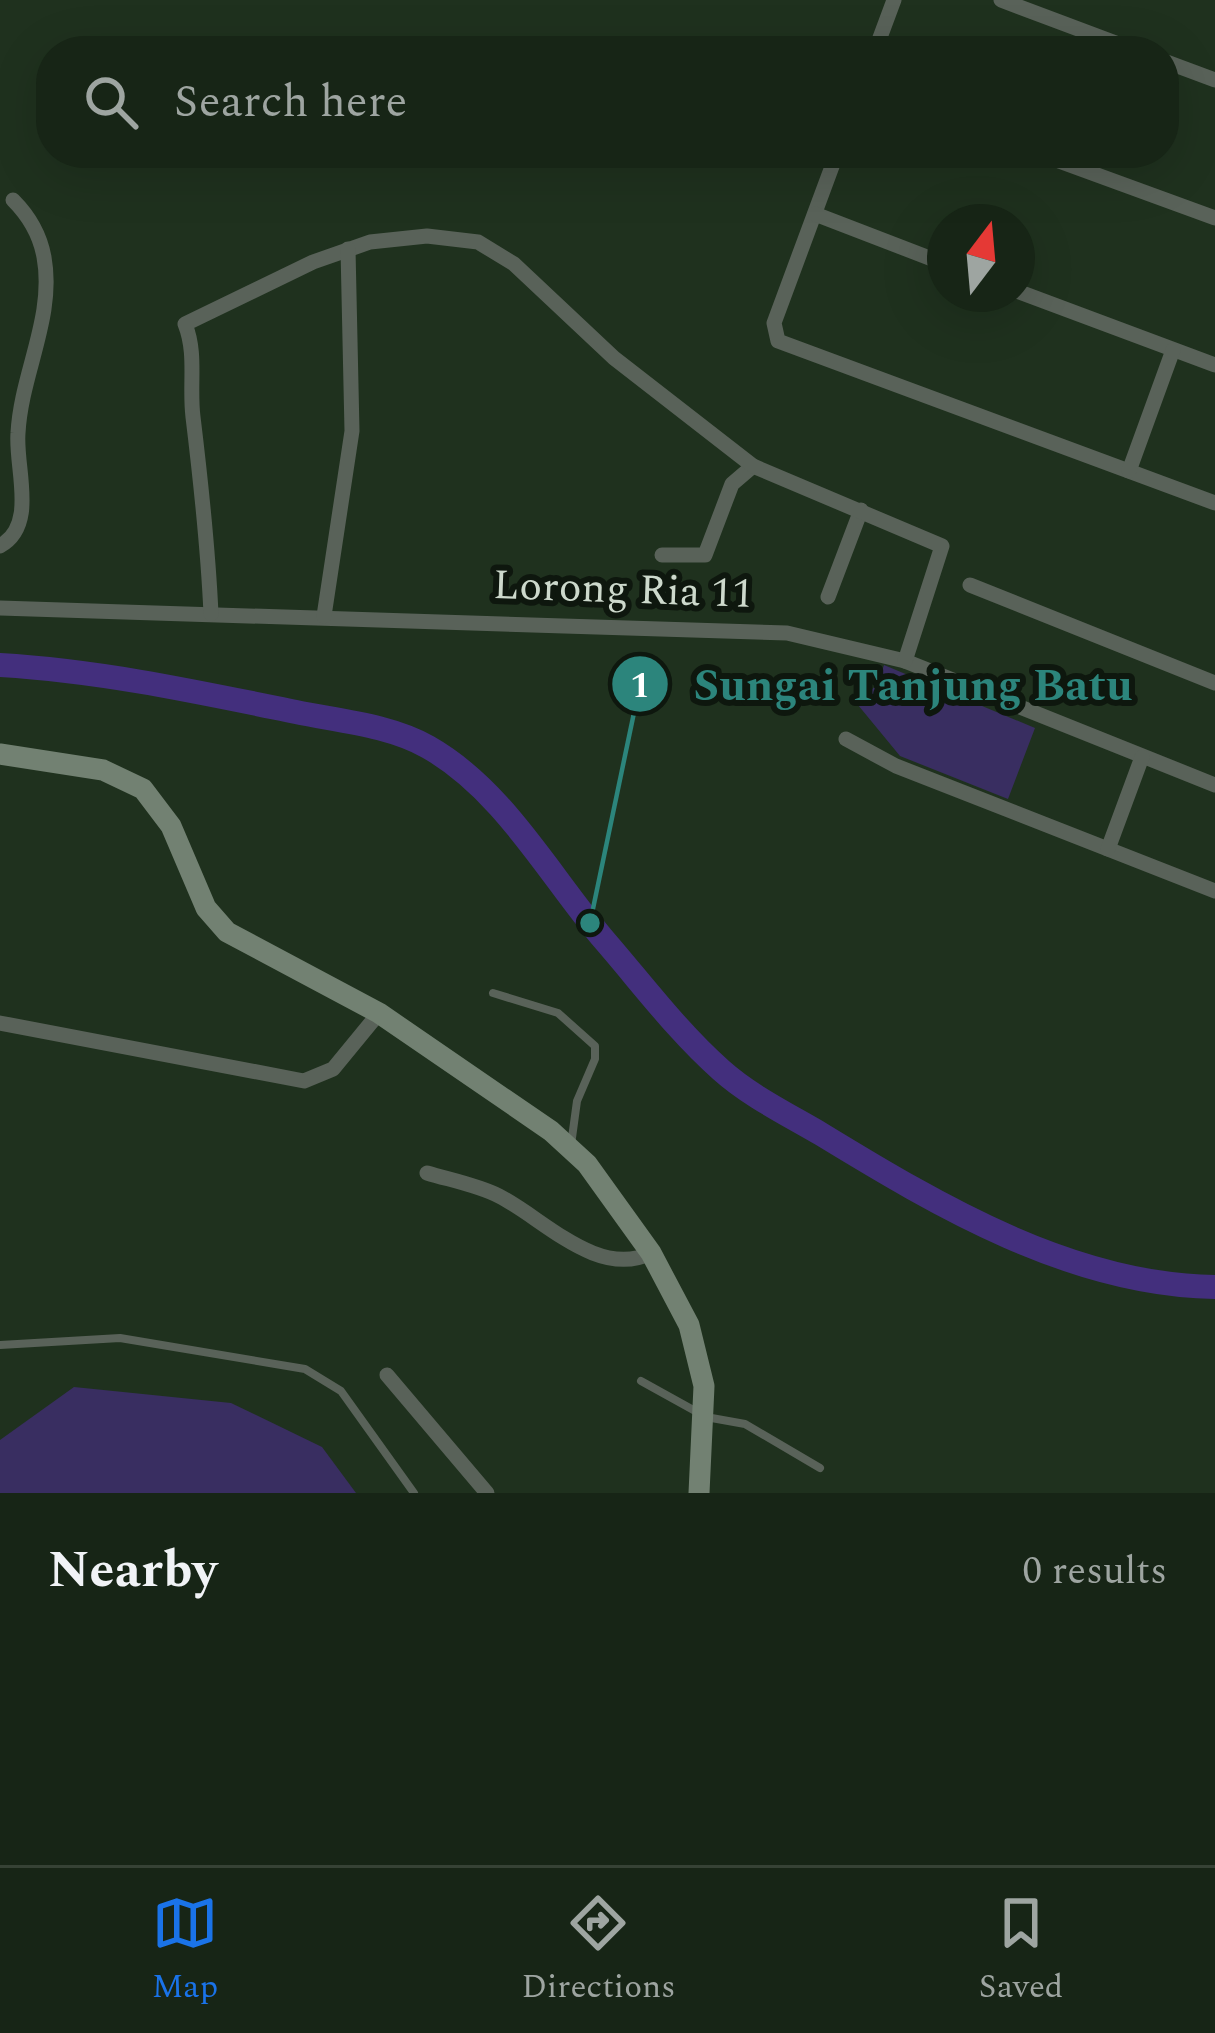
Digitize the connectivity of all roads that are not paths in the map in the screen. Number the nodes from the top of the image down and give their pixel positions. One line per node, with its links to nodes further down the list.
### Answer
1 (894, 0): 3 (street)
2 (1001, 0): 4 (street)
3 (881, 36)
4 (1097, 36)
5 (1179, 67): 6 (street)
6 (1215, 80)
7 (831, 168): 10 (street)
8 (1078, 168): 11 (street)
9 (14, 200): 21 (street)
10 (814, 214): 13 (street); 18 (street)
11 (1215, 218)
12 (348, 249): 17 (street); 26 (street); 27 (street)
13 (927, 257)
14 (1035, 298): 15 (street)
15 (1173, 350): 16 (street); 18 (street)
16 (1215, 364)
17 (753, 466): 20 (street); 22 (street)
18 (1130, 471): 19 (street)
19 (1215, 503)
20 (861, 509): 24 (street); 28 (street)
21 (0, 546)
22 (662, 555)
23 (970, 585): 29 (street)
24 (828, 597)
25 (0, 608): 26 (street, Lorong Ria 11)
26 (211, 614): 27 (street, Lorong Ria 11)
27 (324, 616): 28 (street, Lorong Ria 11)
28 (905, 661): 32 (street, Lorong Ria 11)
29 (1215, 683)
30 (846, 740): 34 (street)
31 (0, 754): 37 (street)
32 (1142, 757): 33 (street, Lorong Ria 11); 34 (street)
33 (1215, 785)
34 (1108, 849): 35 (street)
35 (1215, 891)
36 (494, 994): 39 (lane)
37 (379, 1013): 38 (street); 39 (street)
38 (0, 1023)
39 (571, 1148): 41 (street)
40 (427, 1173): 41 (street)
41 (651, 1253): 45 (street)
42 (0, 1345): 47 (lane)
43 (387, 1375): 48 (street)
44 (641, 1381): 45 (lane)
45 (706, 1418): 46 (lane); 49 (street)
46 (820, 1468)
47 (414, 1493)
48 (487, 1493)
49 (699, 1493)

